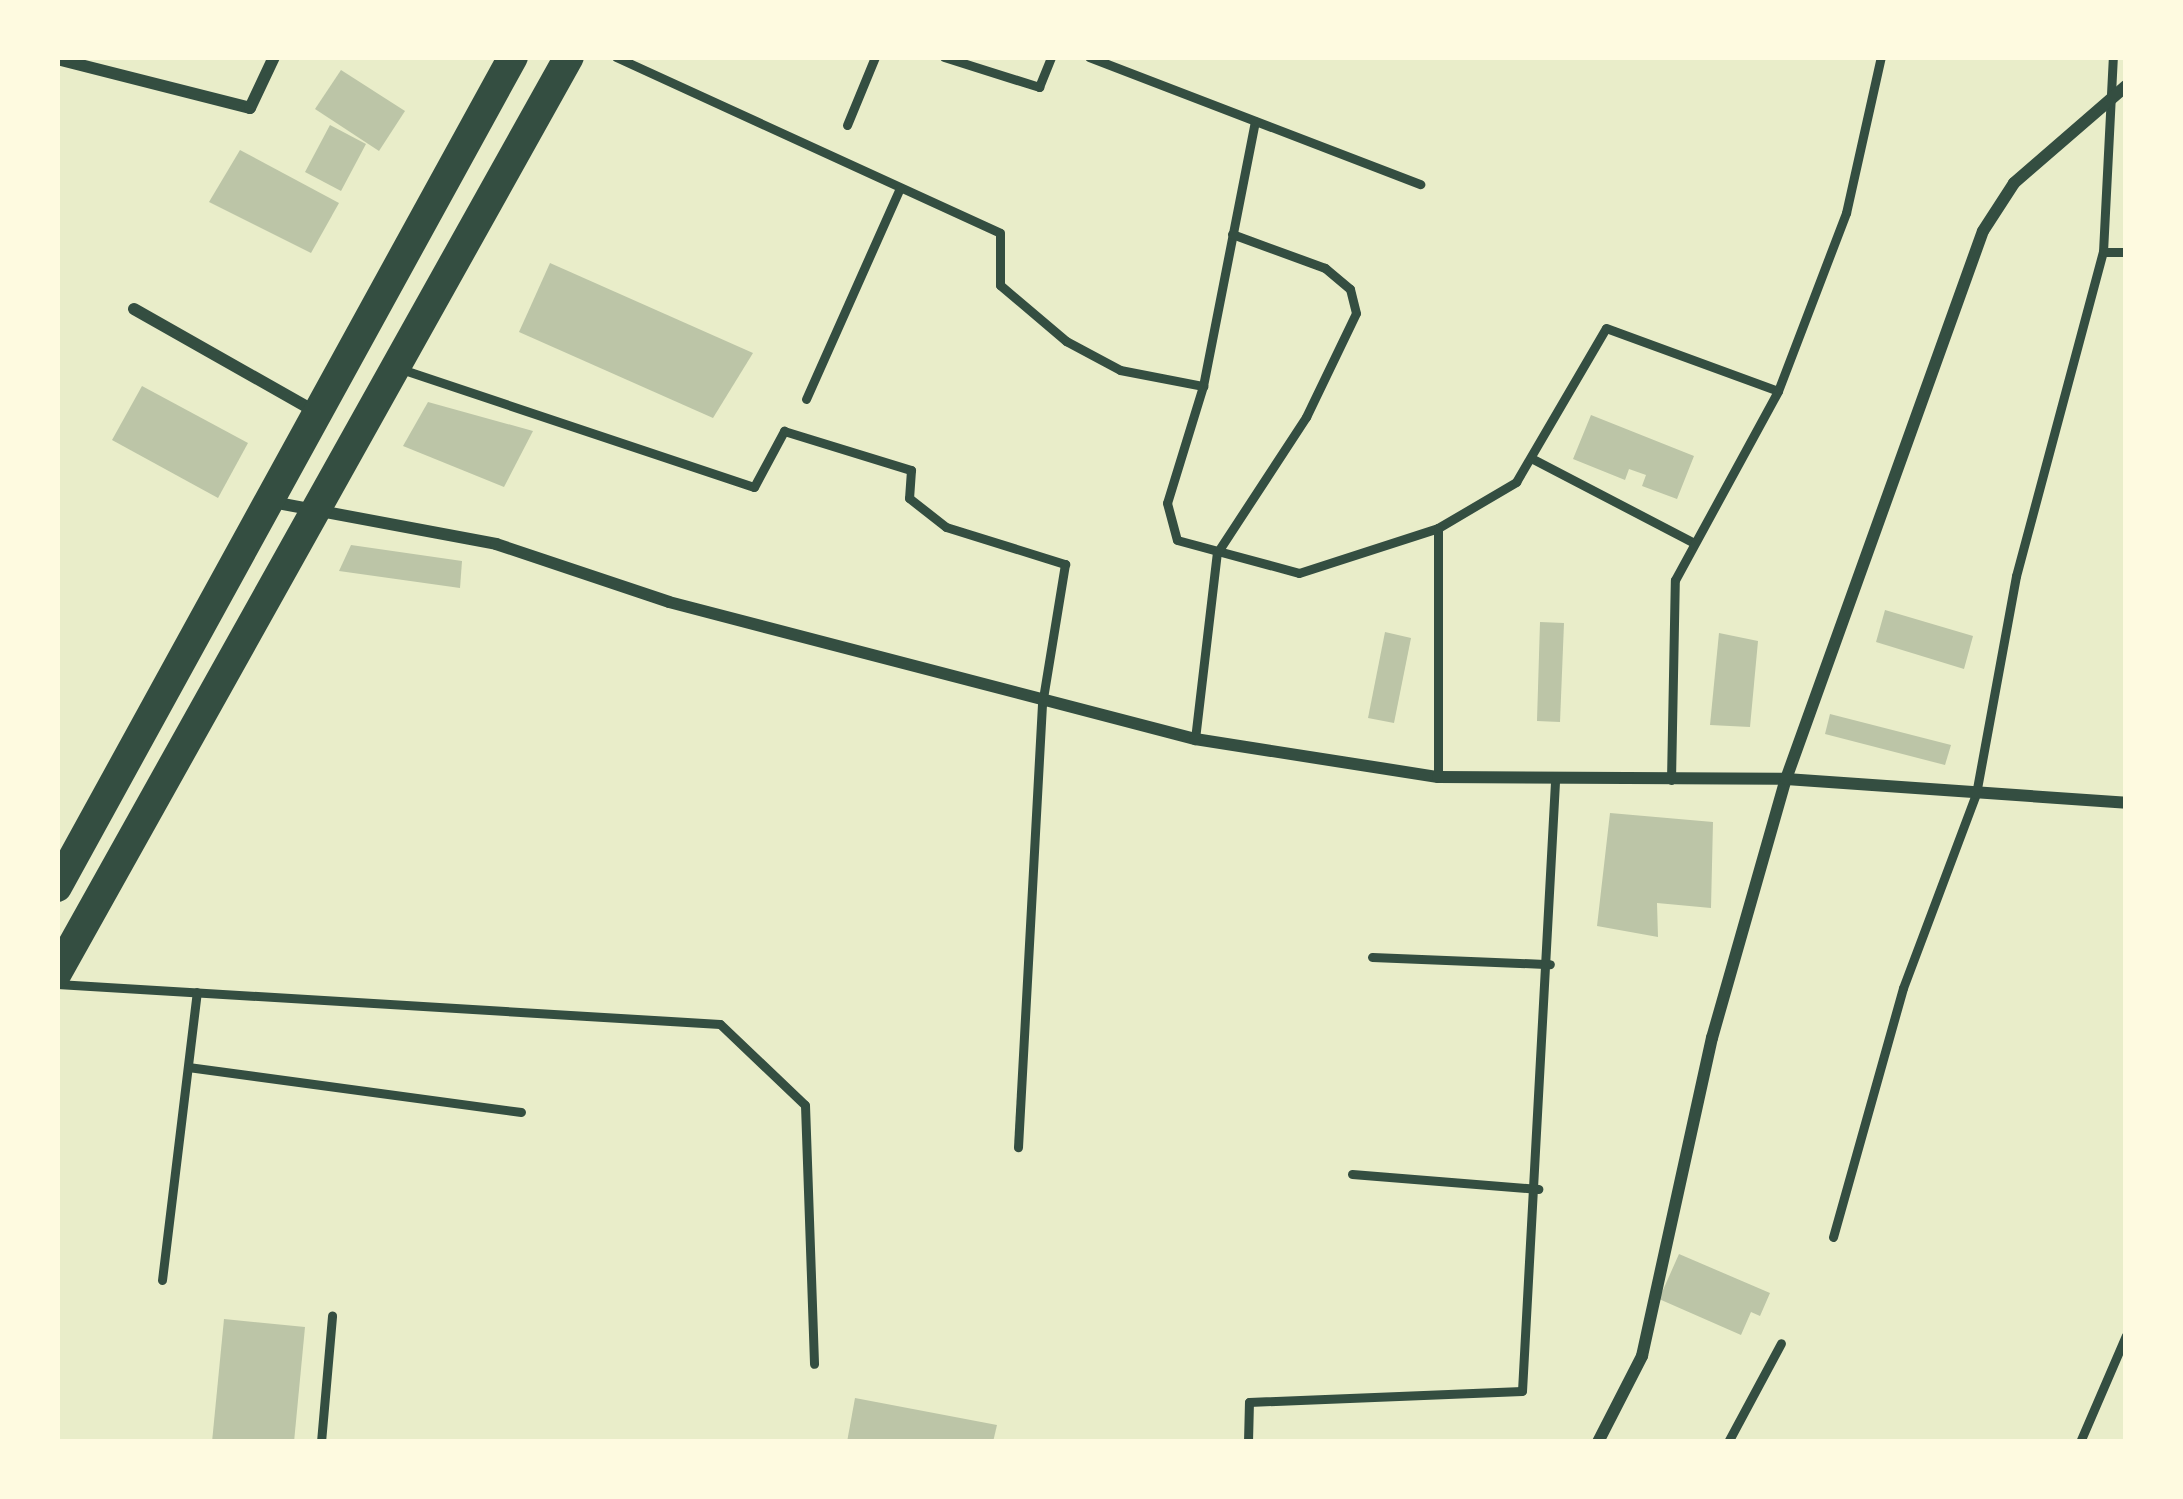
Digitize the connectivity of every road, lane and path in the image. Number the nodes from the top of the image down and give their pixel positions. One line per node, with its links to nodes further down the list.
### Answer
1 (274, 57): 11 (street)
2 (513, 57): 26 (main road)
3 (569, 57): 22 (main road)
4 (616, 57): 17 (lane)
5 (875, 57): 15 (lane)
6 (944, 57): 7 (lane)
7 (1051, 57)
8 (1089, 57): 14 (lane)
9 (1881, 57): 24 (lane)
10 (2114, 57): 13 (lane)
11 (57, 58)
12 (2126, 86): 13 (street)
13 (2111, 91): 19 (lane); 36 (street)
14 (1255, 121): 16 (lane); 18 (lane)
15 (847, 125)
16 (1420, 184)
17 (900, 188): 23 (lane); 25 (lane)
18 (1232, 234): 23 (lane); 32 (lane)
19 (2103, 252): 20 (lane); 39 (lane)
20 (2126, 252)
21 (134, 309): 26 (street)
22 (396, 367): 29 (main road); 33 (lane)
23 (1202, 386): 32 (lane)
24 (1778, 391): 27 (lane); 31 (lane)
25 (806, 399)
26 (315, 412): 28 (main road)
27 (1531, 458): 30 (lane); 31 (lane)
28 (267, 501): 29 (street); 41 (main road)
29 (315, 511): 33 (street); 44 (main road)
30 (1438, 528): 32 (lane); 35 (lane)
31 (1694, 543): 37 (lane)
32 (1217, 553): 34 (lane)
33 (1042, 704): 34 (street); 49 (lane)
34 (1195, 739): 35 (street)
35 (1438, 777): 38 (street)
36 (1786, 779): 37 (street); 39 (street); 60 (street)
37 (1671, 780): 38 (street)
38 (1555, 782): 43 (lane)
39 (1976, 794): 40 (street); 52 (lane)
40 (2126, 802)
41 (57, 887)
42 (1372, 957): 43 (lane)
43 (1550, 964): 51 (lane)
44 (57, 973)
45 (57, 984): 46 (lane)
46 (196, 992): 47 (lane); 57 (lane)
47 (188, 1067): 48 (lane); 53 (lane)
48 (521, 1112)
49 (1018, 1147)
50 (1352, 1174): 51 (lane)
51 (1538, 1189): 59 (lane)
52 (1833, 1238)
53 (162, 1280)
54 (332, 1315): 58 (lane)
55 (2126, 1335): 62 (lane)
56 (1781, 1343): 61 (lane)
57 (814, 1364)
58 (321, 1442)
59 (1248, 1442)
60 (1598, 1442)
61 (1728, 1442)
62 (2080, 1442)

